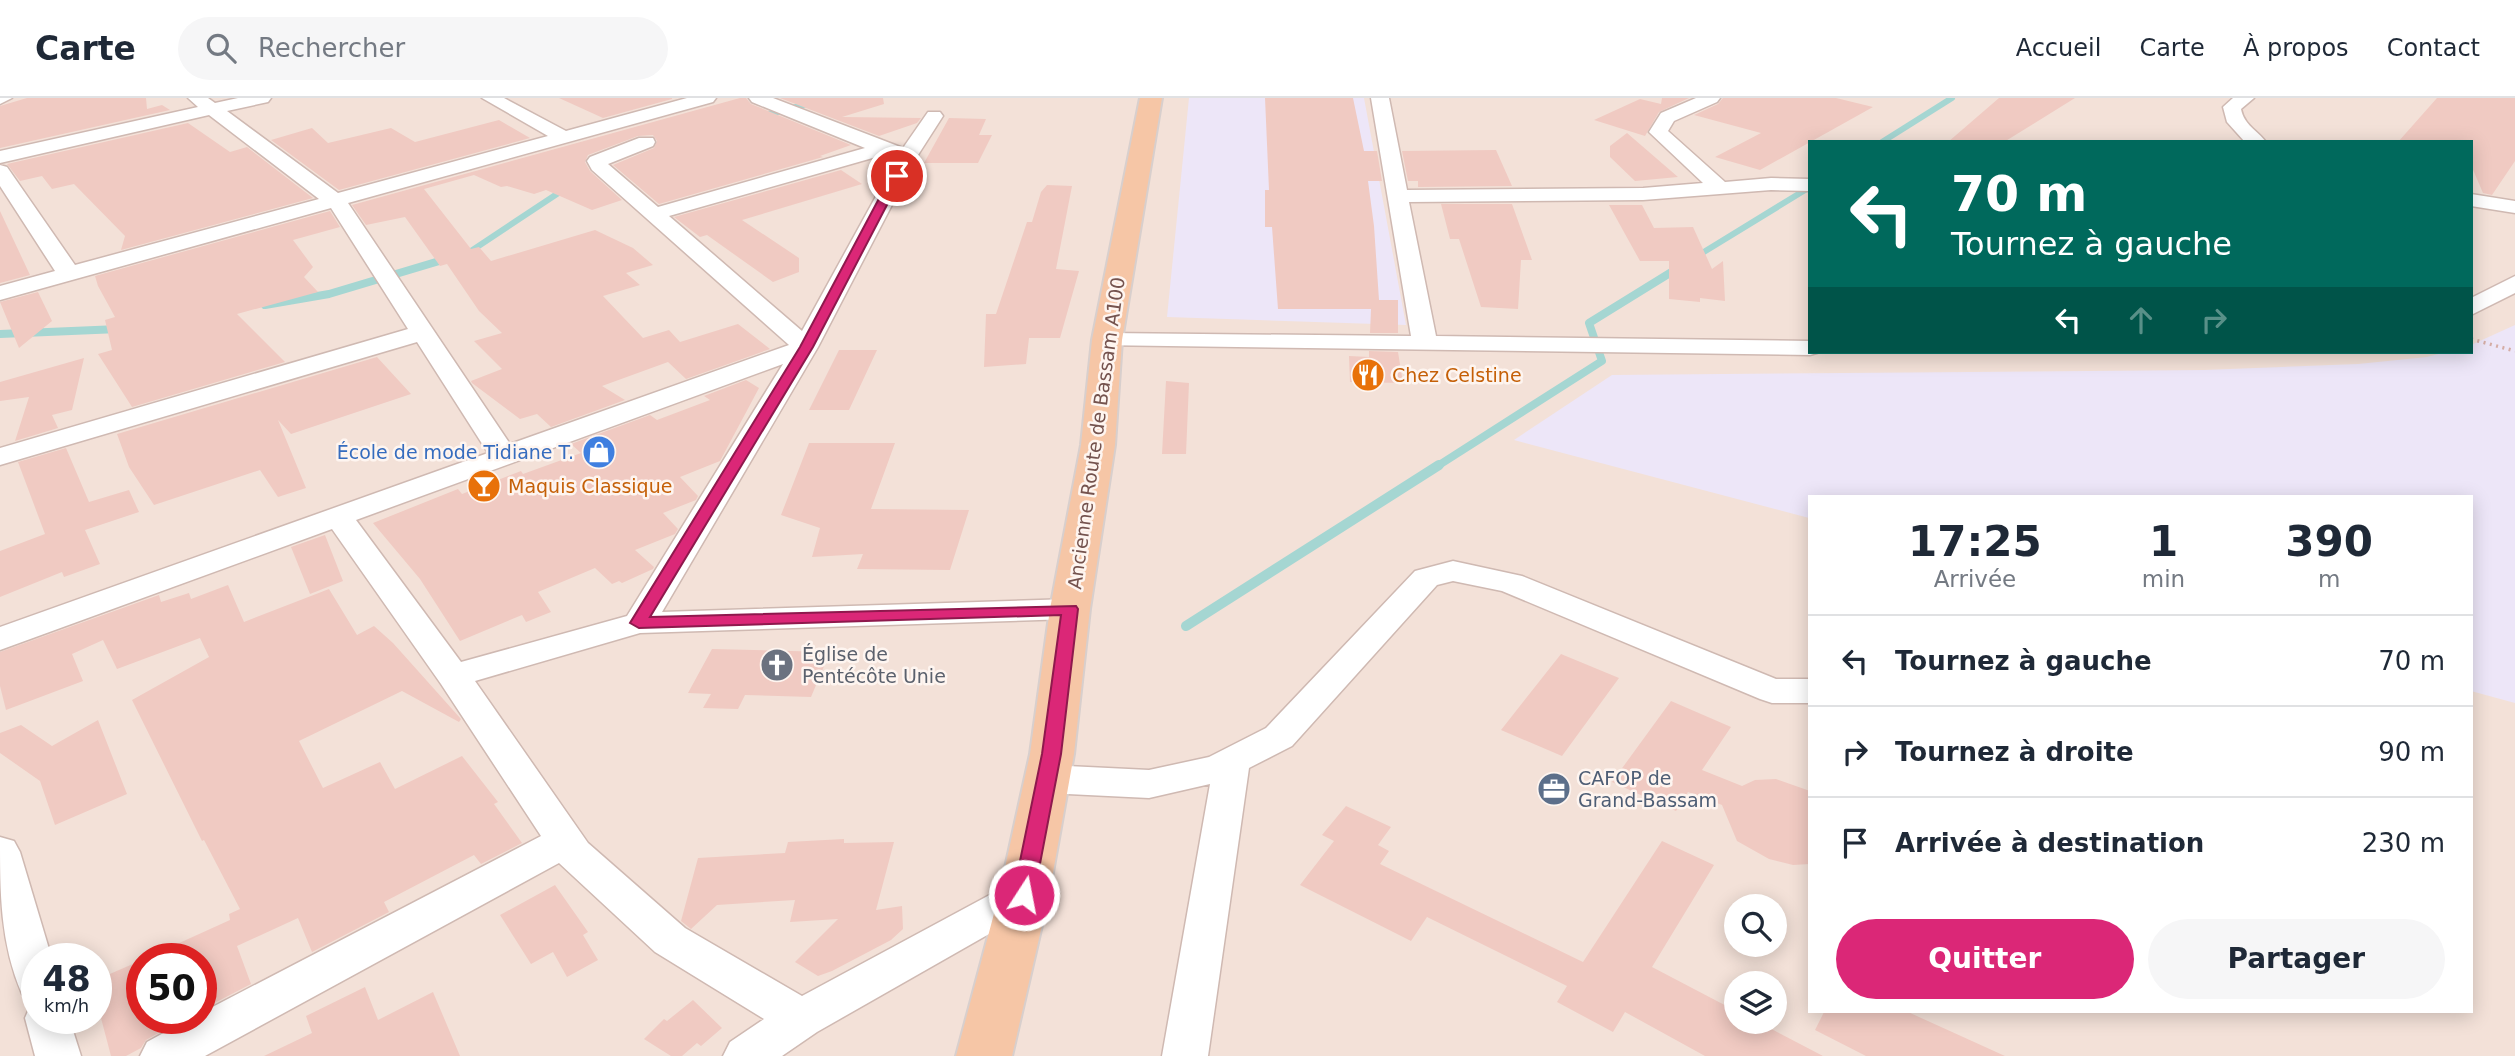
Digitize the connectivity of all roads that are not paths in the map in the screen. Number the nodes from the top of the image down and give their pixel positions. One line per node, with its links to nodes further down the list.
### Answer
1 (262, 98): 9 (street)
2 (491, 98): 11 (street)
3 (707, 98): 11 (street)
4 (758, 98): 14 (street)
5 (1151, 98): 30 (main road, Ancienne Route de Bassam A100)
6 (1380, 98): 20 (street)
7 (1711, 98): 19 (street)
8 (2245, 98): 12 (street)
9 (204, 104): 16 (street); 22 (street)
10 (933, 116): 15 (street)
11 (565, 138): 22 (street)
12 (2255, 140)
13 (646, 142): 24 (street)
14 (883, 149): 15 (street); 24 (street)
15 (908, 155): 32 (street)
16 (0, 157)
17 (0, 171): 25 (street)
18 (1808, 185): 19 (street)
19 (1720, 188): 20 (street)
20 (1400, 196): 31 (street)
21 (2473, 200): 23 (street)
22 (337, 202): 25 (street); 29 (street)
23 (2515, 208)
24 (656, 214): 32 (street)
25 (69, 274): 27 (street)
26 (2515, 283): 28 (street)
27 (0, 293)
28 (2473, 307)
29 (421, 333): 34 (street); 35 (street)
30 (1107, 340): 31 (street); 37 (main road, Ancienne Route de Bassam A100)
31 (1425, 344): 33 (street)
32 (806, 347): 34 (street); 38 (street)
33 (1808, 348)
34 (504, 456): 36 (street)
35 (0, 457)
36 (338, 516): 39 (street); 40 (street)
37 (1070, 609): 38 (street); 43 (main road, Ancienne Route de Bassam A100)
38 (639, 623): 40 (street)
39 (0, 639)
40 (453, 676): 44 (street)
41 (1808, 691): 42 (street)
42 (1232, 761): 43 (street); 54 (street)
43 (1046, 779): 46 (main road, Ancienne Route de Bassam A100)
44 (565, 841): 48 (street); 51 (street)
45 (0, 852): 47 (street)
46 (1024, 895): 48 (street); 53 (main road, Ancienne Route de Bassam A100)
47 (26, 943)
48 (800, 1018): 52 (street)
49 (52, 1034): 50 (street)
50 (58, 1056)
51 (163, 1056)
52 (747, 1056)
53 (984, 1056)
54 (1185, 1056)

